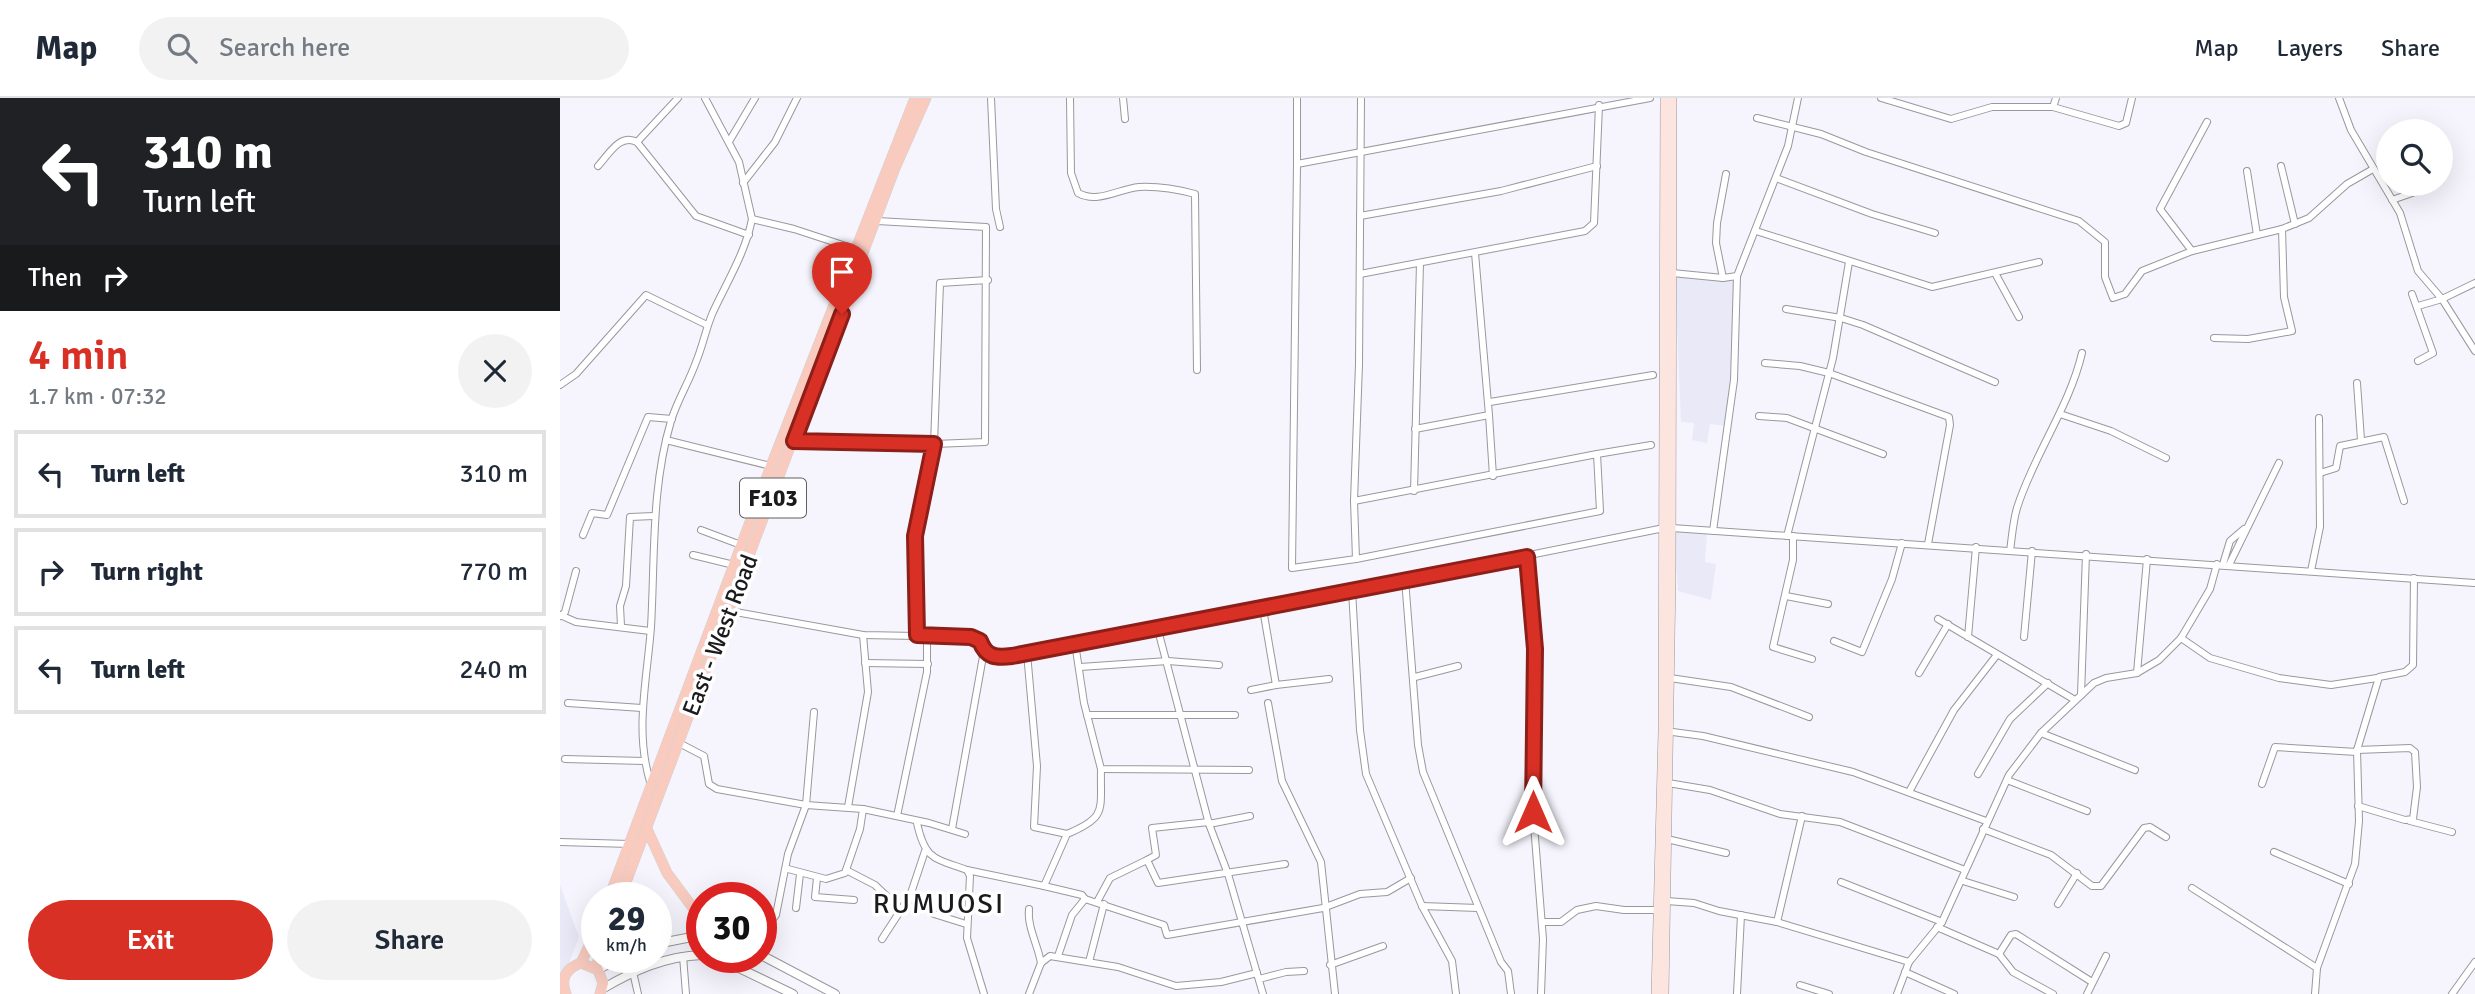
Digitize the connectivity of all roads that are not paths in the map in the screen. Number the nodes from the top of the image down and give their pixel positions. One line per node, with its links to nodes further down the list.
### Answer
1 (678, 98): 27 (street)
2 (755, 98): 26 (street)
3 (797, 98): 37 (street)
4 (915, 98): 50 (main road, East - West Road / F103)
5 (926, 98): 42 (main road, East - West Road / F103)
6 (991, 98): 44 (street)
7 (1070, 98): 75 (street)
8 (1123, 98): 23 (street)
9 (1297, 98): 29 (street)
10 (1361, 98): 28 (street)
11 (1650, 98): 20 (street)
12 (1665, 98): 105 (main road)
13 (1672, 98): 56 (main road)
14 (1798, 98): 25 (street)
15 (1881, 98): 21 (street)
16 (2056, 98): 21 (street)
17 (2132, 98): 21 (street)
18 (2339, 98): 33 (street)
19 (709, 100): 26 (street)
20 (1599, 105): 28 (street); 31 (street)
21 (2053, 107)
22 (1757, 118): 25 (street)
23 (1125, 119)
24 (2207, 122): 51 (street)
25 (1794, 126): 36 (street); 51 (street)
26 (730, 140): 37 (street)
27 (637, 142): 30 (street); 48 (street)
28 (1360, 153): 29 (street); 40 (street)
29 (1297, 164): 119 (street)
30 (598, 166)
31 (1597, 166): 40 (street); 52 (street)
32 (2281, 166): 43 (street)
33 (2373, 169): 39 (street); 43 (street)
34 (2247, 171): 49 (street)
35 (1726, 174): 60 (street)
36 (1776, 178): 46 (street); 47 (street)
37 (743, 183): 41 (street)
38 (2404, 196): 39 (street)
39 (2392, 200): 64 (street)
40 (1360, 216): 58 (street)
41 (752, 219): 48 (street); 50 (street)
42 (877, 221): 61 (street); 91 (main road, East - West Road / F103)
43 (2295, 224): 45 (street)
44 (1000, 227)
45 (2282, 229): 49 (street); 70 (street)
46 (1756, 231): 53 (street); 59 (street)
47 (1935, 233)
48 (749, 235): 69 (street)
49 (2257, 235): 51 (street)
50 (855, 249): 98 (main road, East - West Road / F103)
51 (2192, 251)
52 (1475, 253): 55 (street); 81 (street)
53 (1849, 262): 57 (street); 68 (street)
54 (2039, 262): 57 (street)
55 (1420, 263): 58 (street); 88 (street)
56 (1672, 273): 60 (street); 105 (main road)
57 (1995, 273): 67 (street)
58 (1360, 274): 102 (street)
59 (1737, 276): 60 (street); 107 (street)
60 (1723, 278)
61 (988, 280): 92 (street); 92 (street)
62 (2475, 283): 64 (street)
63 (2412, 294): 65 (street)
64 (2442, 299): 65 (street); 71 (street)
65 (2418, 306): 73 (street)
66 (1786, 309): 68 (street)
67 (2019, 317)
68 (1841, 318): 76 (street); 78 (street)
69 (707, 325): 80 (street); 86 (street)
70 (2214, 338)
71 (2475, 351)
72 (2082, 353): 82 (street)
73 (2418, 361)
74 (1765, 363): 76 (street)
75 (1197, 370)
76 (1829, 373): 87 (street); 111 (street)
77 (1653, 376): 81 (street)
78 (1995, 382)
79 (2357, 383): 90 (street)
80 (560, 384)
81 (1490, 402): 83 (street)
82 (2060, 414): 96 (street); 114 (street)
83 (1489, 415): 88 (street); 100 (street)
84 (1759, 416): 87 (street)
85 (2319, 418): 99 (street)
86 (671, 419): 89 (street); 108 (street)
87 (1814, 426): 95 (street); 109 (street)
88 (1415, 429): 101 (street)
89 (666, 440): 98 (street); 104 (street)
90 (2361, 440): 99 (street); 103 (street)
91 (794, 441): 92 (street); 132 (main road, East - West Road / F103)
92 (934, 444): 140 (street)
93 (1651, 445): 94 (street)
94 (1597, 454): 100 (street); 119 (street)
95 (1883, 454)
96 (2166, 458)
97 (2279, 464): 121 (street)
98 (771, 466): 112 (main road, East - West Road / F103)
99 (2320, 473): 124 (street)
100 (1493, 475): 101 (street)
101 (1414, 491): 102 (street)
102 (1354, 501): 119 (street)
103 (2404, 501)
104 (654, 516): 136 (street); 138 (street)
105 (1668, 528): 107 (street); 118 (street); 160 (main road); 176 (main road)
106 (701, 530): 112 (street)
107 (1713, 531): 109 (street)
108 (583, 535)
109 (1790, 536): 110 (street); 129 (street)
110 (1902, 543): 111 (street); 145 (street)
111 (1928, 544): 113 (street)
112 (741, 545): 122 (main road, East - West Road / F103)
113 (1976, 547): 114 (street); 142 (street)
114 (2010, 551): 115 (street)
115 (2032, 551): 116 (street); 143 (street)
116 (2086, 554): 120 (street); 166 (street)
117 (694, 555): 122 (street)
118 (1527, 557): 126 (street); 252 (street)
119 (1356, 559)
120 (2147, 559): 121 (street); 158 (street)
121 (2223, 564): 124 (street); 144 (street)
122 (734, 565): 190 (main road, East - West Road / F103)
123 (576, 571): 133 (street)
124 (2311, 571): 125 (street)
125 (2414, 578): 127 (street); 161 (street)
126 (1405, 579): 128 (street); 159 (street)
127 (2475, 583)
128 (1352, 590): 131 (street); 227 (street)
129 (1786, 596): 130 (street); 150 (street)
130 (1828, 604)
131 (1263, 609): 137 (street); 164 (street)
132 (730, 611): 139 (street); 178 (main road, East - West Road / F103)
133 (560, 616): 136 (street)
134 (1938, 618): 135 (street)
135 (1948, 624): 142 (street); 157 (street)
136 (621, 626): 138 (street)
137 (1158, 629): 146 (street); 151 (street)
138 (650, 631): 170 (street)
139 (863, 635): 140 (street); 152 (street)
140 (917, 635): 141 (street)
141 (927, 635): 147 (street); 153 (street)
142 (1968, 637): 149 (street)
143 (2024, 637)
144 (2181, 638): 158 (street); 161 (street)
145 (1834, 641)
146 (1075, 643): 148 (street); 156 (street)
147 (984, 651): 148 (street); 205 (street)
148 (1027, 653): 209 (street)
149 (1996, 656): 163 (street); 191 (street)
150 (1812, 660)
151 (1168, 661): 154 (street); 156 (street); 175 (street)
152 (865, 663): 153 (street); 194 (street)
153 (928, 664): 197 (street)
154 (1219, 665)
155 (1458, 666): 159 (street)
156 (1080, 667): 172 (street)
157 (1919, 673)
158 (2137, 673): 166 (street)
159 (1415, 677): 246 (street)
160 (1670, 678): 174 (street); 176 (main road)
161 (2377, 678): 179 (street)
162 (1329, 679): 164 (street)
163 (2048, 682): 167 (street); 186 (street)
164 (1276, 685): 165 (street)
165 (1251, 690)
166 (2081, 695): 167 (street)
167 (2075, 700): 177 (street)
168 (1268, 703): 245 (street)
169 (568, 704): 170 (street)
170 (642, 708): 181 (street)
171 (814, 712): 192 (street)
172 (1087, 715): 175 (street); 182 (street)
173 (1235, 715): 175 (street)
174 (1809, 717)
175 (1181, 718): 185 (street)
176 (1666, 731): 188 (main road); 191 (street); 248 (main road)
177 (2041, 733): 184 (street); 187 (street)
178 (679, 743): 192 (street); 204 (main road, East - West Road / F103)
179 (2357, 751): 189 (street); 193 (street); 201 (street)
180 (565, 759): 181 (street)
181 (644, 761): 190 (street)
182 (1101, 769): 185 (street); 209 (street)
183 (1249, 770): 185 (street)
184 (2135, 770)
185 (1196, 771): 203 (street)
186 (1978, 774)
187 (2007, 780): 196 (street); 200 (street)
188 (1668, 783): 199 (street); 211 (main road)
189 (2262, 784)
190 (652, 786): 213 (main road, East - West Road / F103)
191 (1909, 792): 200 (street)
192 (806, 806): 194 (street); 219 (street)
193 (2358, 806): 201 (street); 232 (street)
194 (848, 807): 195 (street)
195 (863, 809): 197 (street); 220 (street)
196 (2087, 811)
197 (897, 816): 202 (street)
198 (1250, 816): 203 (street)
199 (1802, 816): 222 (street); 253 (street)
200 (1986, 821): 206 (street)
201 (2409, 821): 207 (street)
202 (917, 823): 205 (street); 214 (street)
203 (1209, 823): 217 (street); 225 (street)
204 (646, 827): 230 (main road, East - West Road / F103); 237 (main road)
205 (952, 829): 208 (street)
206 (1983, 829): 222 (street); 223 (street)
207 (2452, 832)
208 (965, 834)
209 (1067, 834): 233 (street)
210 (2166, 837): 223 (street)
211 (1667, 839): 216 (street); 240 (main road)
212 (560, 842): 213 (street)
213 (630, 844): 229 (main road, East - West Road / F103)
214 (925, 851): 221 (street); 235 (street)
215 (2274, 852): 232 (street)
216 (1726, 853)
217 (1147, 860): 225 (street); 241 (street)
218 (1285, 864): 225 (street)
219 (788, 869): 224 (street); 250 (street)
220 (846, 870): 226 (street); 249 (street)
221 (967, 870): 233 (street); 254 (street)
222 (1965, 870): 228 (street)
223 (2077, 873): 242 (street)
224 (800, 874): 226 (street); 244 (street)
225 (1228, 874): 255 (street)
226 (817, 878): 239 (street)
227 (1411, 878): 243 (street); 245 (street)
228 (1963, 881): 236 (street); 256 (street)
229 (615, 882)
230 (626, 882)
231 (1841, 882): 256 (street)
232 (2349, 884): 272 (street)
233 (1044, 886): 238 (street)
234 (2192, 888): 272 (street)
235 (909, 897): 249 (street); 254 (street)
236 (2014, 897)
237 (686, 899)
238 (1084, 899): 241 (street); 262 (street)
239 (854, 900)
240 (1666, 901): 251 (street); 297 (main road)
241 (1100, 903): 255 (street); 265 (street)
242 (2058, 904)
243 (1422, 905): 246 (street); 293 (street)
244 (796, 908)
245 (1324, 908): 255 (street); 271 (street)
246 (1478, 908): 294 (street)
247 (1029, 909): 270 (street)
248 (1658, 909): 252 (street); 296 (main road)
249 (901, 910): 257 (street)
250 (777, 911)
251 (1741, 915): 253 (street); 298 (street)
252 (1542, 922): 295 (street)
253 (1777, 922): 266 (street)
254 (966, 924): 289 (street)
255 (1243, 924): 279 (street)
256 (1940, 924): 259 (street); 266 (street)
257 (882, 939)
258 (1384, 946): 271 (street)
259 (1999, 954): 280 (street); 302 (street)
260 (683, 956): 261 (street); 264 (street); 286 (street)
261 (686, 956)
262 (1058, 956): 265 (street); 270 (street)
263 (2106, 956): 280 (street)
264 (672, 960)
265 (1089, 962): 279 (street)
266 (1909, 962): 274 (street)
267 (2475, 962): 305 (street)
268 (581, 963): 283 (main road)
269 (777, 963): 288 (street)
270 (1041, 963): 290 (street)
271 (1330, 965): 292 (street)
272 (2317, 968): 304 (street)
273 (1304, 971): 279 (street)
274 (1905, 972): 300 (street); 301 (street)
275 (599, 973): 284 (main road)
276 (631, 973): 284 (street)
277 (633, 973): 285 (street)
278 (747, 973): 282 (street)
279 (1258, 976): 291 (street)
280 (2092, 982): 303 (street)
281 (1800, 985): 299 (street)
282 (779, 990): 287 (street)
283 (563, 991)
284 (601, 992)
285 (638, 994)
286 (686, 994)
287 (793, 994)
288 (835, 994)
289 (984, 994)
290 (1029, 994)
291 (1263, 994)
292 (1335, 994)
293 (1456, 994)
294 (1511, 994)
295 (1541, 994)
296 (1656, 994)
297 (1664, 994)
298 (1737, 994)
299 (1829, 994)
300 (1897, 994)
301 (1954, 994)
302 (2053, 994)
303 (2088, 994)
304 (2315, 994)
305 (2452, 994)

